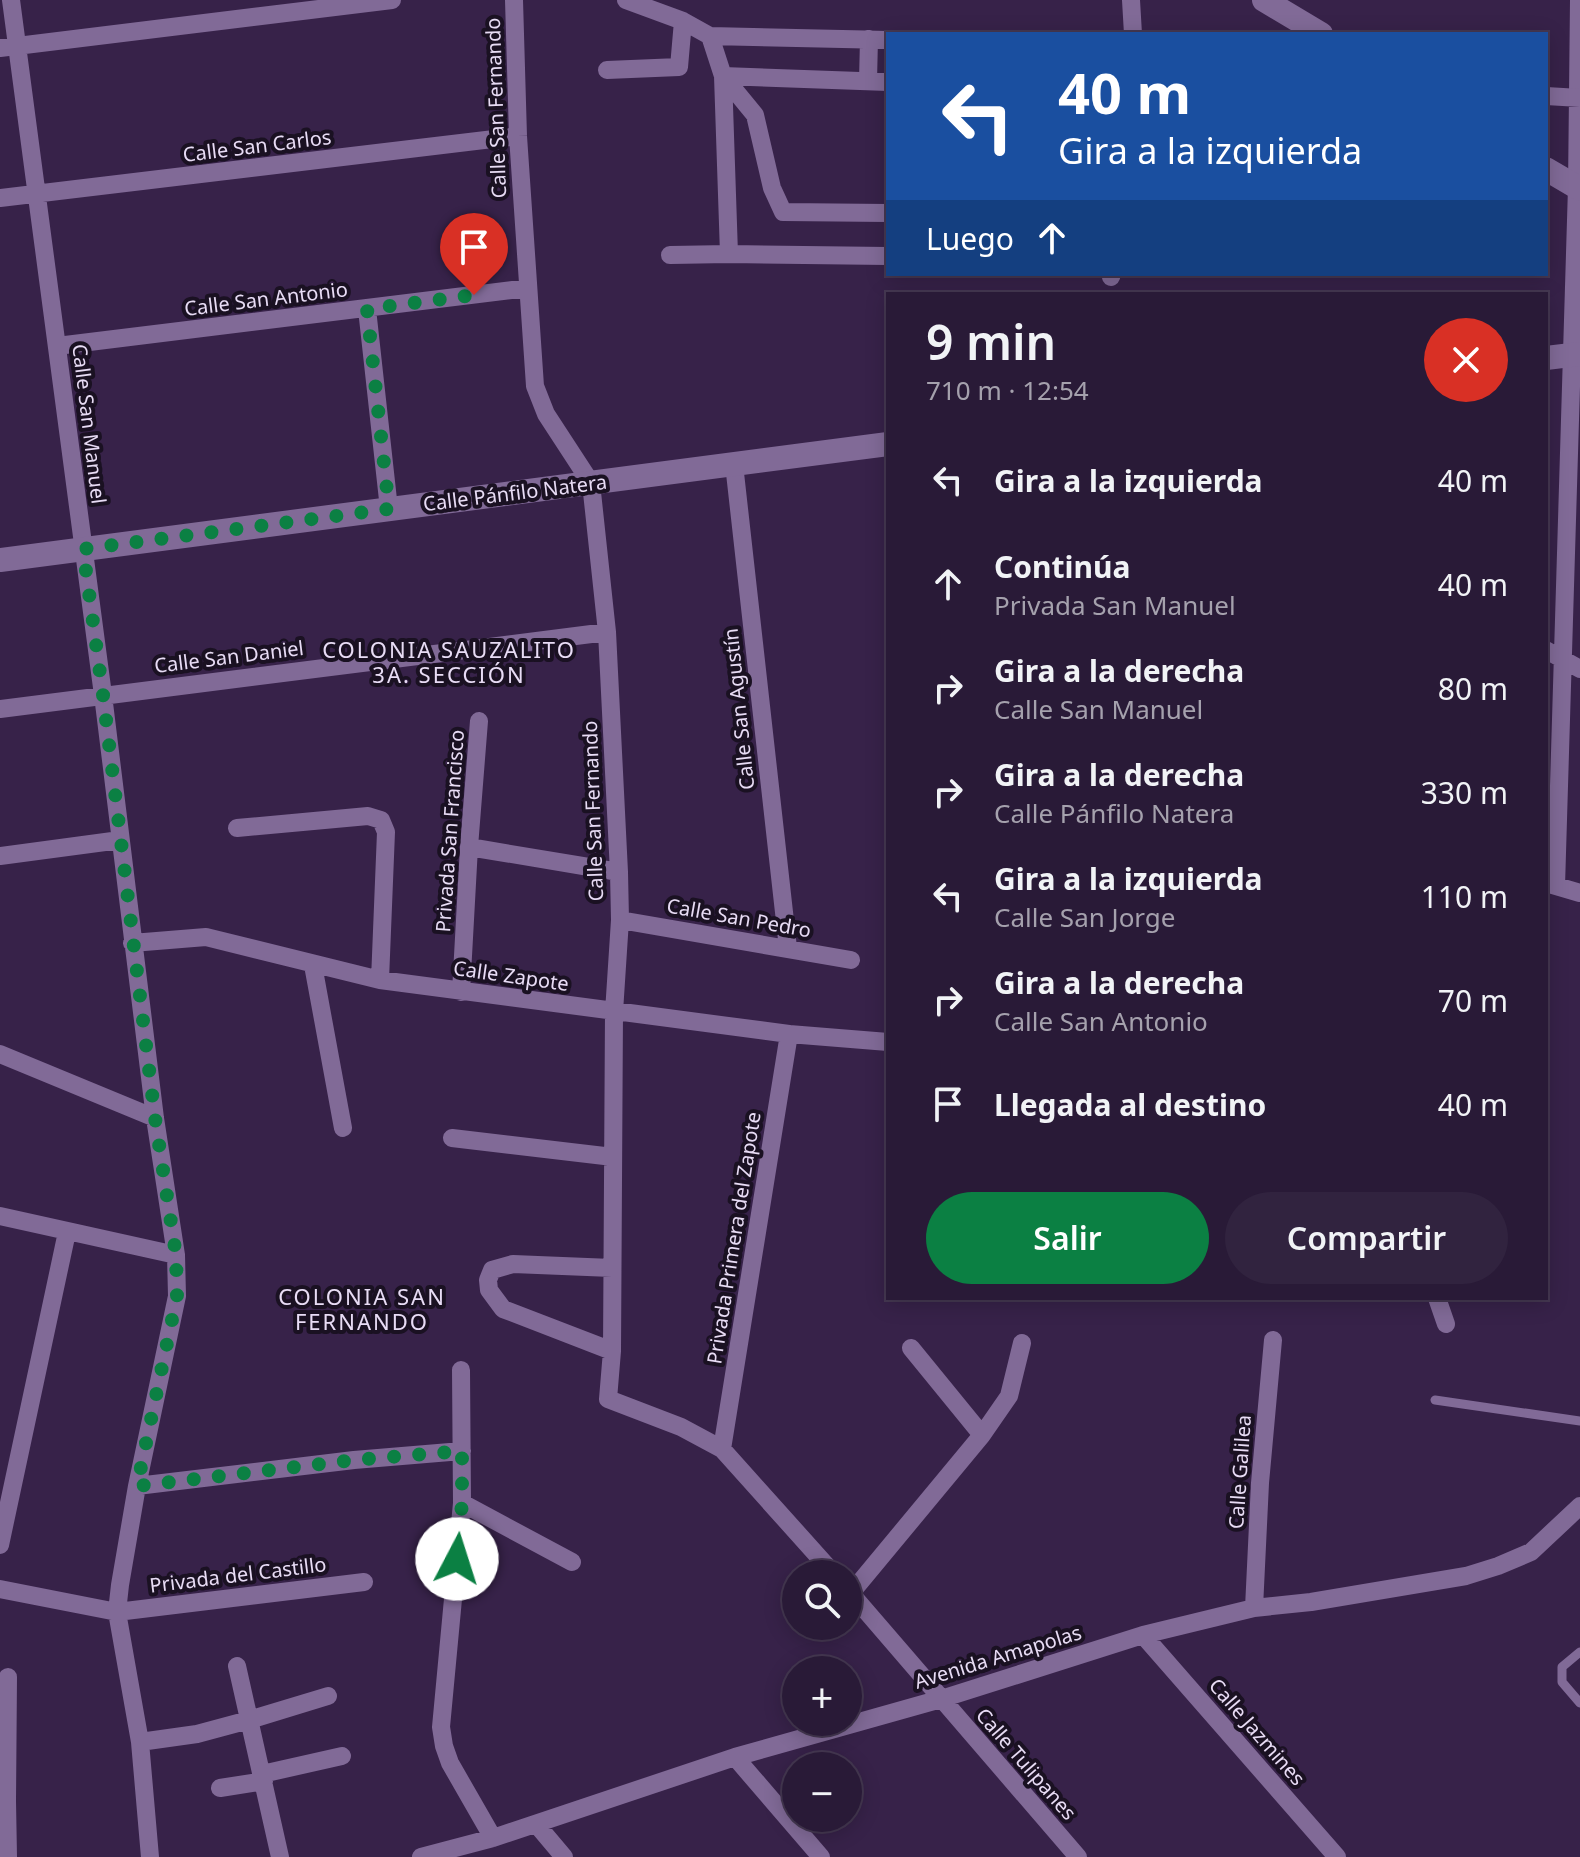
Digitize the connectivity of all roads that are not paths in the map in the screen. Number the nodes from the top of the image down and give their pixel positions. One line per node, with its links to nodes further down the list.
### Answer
1 (11, 0): 14 (street, Calle San Manuel)
2 (392, 0): 14 (street)
3 (514, 0): 21 (street, Calle San Fernando)
4 (626, 0): 8 (street)
5 (1131, 0): 9 (street)
6 (1264, 0): 10 (main road)
7 (1579, 0): 20 (street)
8 (683, 21): 11 (street); 15 (street)
9 (1133, 32)
10 (1318, 32)
11 (710, 36): 12 (street); 16 (street)
12 (869, 39): 13 (street); 17 (street)
13 (886, 40)
14 (8, 47): 24 (street, Calle San Manuel)
15 (607, 70)
16 (723, 76): 17 (street); 26 (street); 27 (street)
17 (868, 81): 18 (street)
18 (886, 82)
19 (1548, 96): 20 (street)
20 (1578, 98): 23 (street)
21 (518, 136): 24 (street, Calle San Carlos); 30 (street, Calle San Fernando)
22 (1548, 170): 23 (main road)
23 (1578, 188): 33 (street)
24 (37, 194): 25 (street, Calle San Carlos); 32 (street, Calle San Manuel)
25 (0, 198)
26 (886, 213)
27 (729, 254): 28 (street); 29 (street)
28 (670, 255)
29 (886, 256)
30 (528, 288): 31 (street, Calle San Antonio); 38 (street, Calle San Fernando)
31 (367, 309): 32 (street, Calle San Antonio); 39 (street)
32 (57, 346): 42 (street, Calle San Manuel)
33 (1576, 354): 34 (main road); 35 (street)
34 (1548, 358)
35 (1575, 426): 41 (street)
36 (886, 446): 37 (main road, Calle Pánfilo Natera)
37 (734, 464): 38 (main road, Calle Pánfilo Natera); 59 (street, Calle San Agustín)
38 (591, 483): 39 (main road, Calle Pánfilo Natera); 44 (street, Calle San Fernando)
39 (389, 509): 42 (main road, Calle Pánfilo Natera)
40 (1548, 523): 41 (street)
41 (1565, 528): 45 (street)
42 (83, 549): 43 (main road, Calle Pánfilo Natera); 47 (street, Calle San Manuel)
43 (0, 560)
44 (607, 632): 47 (street, Calle San Daniel); 54 (street, Calle San Fernando)
45 (1554, 655): 46 (street); 55 (street)
46 (1580, 669)
47 (103, 695): 48 (street, Calle San Daniel); 51 (street, Calle San Manuel)
48 (0, 709)
49 (479, 721): 52 (street, Privada San Francisco)
50 (237, 828): 62 (street)
51 (120, 840): 53 (street); 58 (street, Calle San Manuel)
52 (469, 847): 54 (street); 63 (street, Privada San Francisco)
53 (0, 856)
54 (619, 872): 57 (street, Calle San Fernando)
55 (1551, 884): 56 (street)
56 (1580, 893)
57 (620, 920): 59 (street, Calle San Pedro); 64 (street, Calle San Fernando)
58 (132, 943): 61 (street, Calle Zapote); 68 (street, Calle San Manuel)
59 (788, 948): 60 (street, Calle San Pedro)
60 (851, 960)
61 (313, 965): 62 (street, Calle Zapote); 69 (street)
62 (380, 980): 63 (street, Calle Zapote)
63 (461, 992): 64 (street, Calle Zapote)
64 (614, 1012): 65 (street, Calle Zapote); 71 (street, Calle San Fernando)
65 (789, 1034): 66 (street, Calle Zapote); 86 (street, Privada Primera del Zapote)
66 (886, 1042)
67 (0, 1054): 68 (street)
68 (155, 1118): 74 (street, Calle San Manuel)
69 (343, 1128)
70 (452, 1138): 71 (street)
71 (613, 1157): 75 (street, Calle San Fernando)
72 (0, 1216): 73 (street)
73 (67, 1232): 74 (street); 91 (street)
74 (176, 1255): 88 (street, Calle San Manuel)
75 (612, 1268): 81 (street, Calle San Fernando); 81 (street)
76 (1438, 1300): 77 (street)
77 (1446, 1324)
78 (1273, 1340): 98 (street, Calle Galilea)
79 (1022, 1343): 85 (street)
80 (911, 1348): 85 (street)
81 (612, 1351): 86 (street, Calle San Fernando)
82 (461, 1370): 87 (street)
83 (1435, 1400): 84 (lane)
84 (1580, 1421)
85 (982, 1435): 94 (street)
86 (722, 1449): 92 (street)
87 (462, 1451): 88 (street); 89 (street)
88 (137, 1486): 99 (street, Calle San Manuel)
89 (462, 1503): 93 (street); 115 (street)
90 (1580, 1506): 98 (street, Avenida Amapolas)
91 (0, 1545)
92 (821, 1560)
93 (572, 1562)
94 (862, 1576)
95 (364, 1582): 99 (street, Privada del Castillo)
96 (0, 1589): 99 (street, Privada del Castillo)
97 (862, 1606): 105 (street, Calle Tulipanes)
98 (1254, 1608): 100 (street, Avenida Amapolas)
99 (117, 1612): 108 (street, Calle San Manuel)
100 (1143, 1635): 105 (street, Avenida Amapolas); 123 (street, Calle Jazmines)
101 (1580, 1652): 106 (lane)
102 (237, 1666): 107 (street)
103 (8, 1677): 113 (street)
104 (328, 1696): 107 (street)
105 (941, 1699): 110 (street, Avenida Amapolas); 122 (street, Calle Tulipanes)
106 (1580, 1703)
107 (249, 1720): 108 (street); 111 (street)
108 (140, 1742): 117 (street, Calle San Manuel)
109 (342, 1756): 111 (street)
110 (735, 1757): 114 (street, Avenida Amapolas); 121 (street)
111 (263, 1777): 112 (street); 118 (street)
112 (220, 1788)
113 (3, 1802): 116 (street)
114 (537, 1825): 115 (street, Avenida Amapolas); 120 (street)
115 (493, 1838): 119 (street, Avenida Amapolas)
116 (8, 1857)
117 (150, 1857)
118 (280, 1857)
119 (421, 1857)
120 (564, 1857)
121 (821, 1857)
122 (1078, 1857)
123 (1337, 1857)

